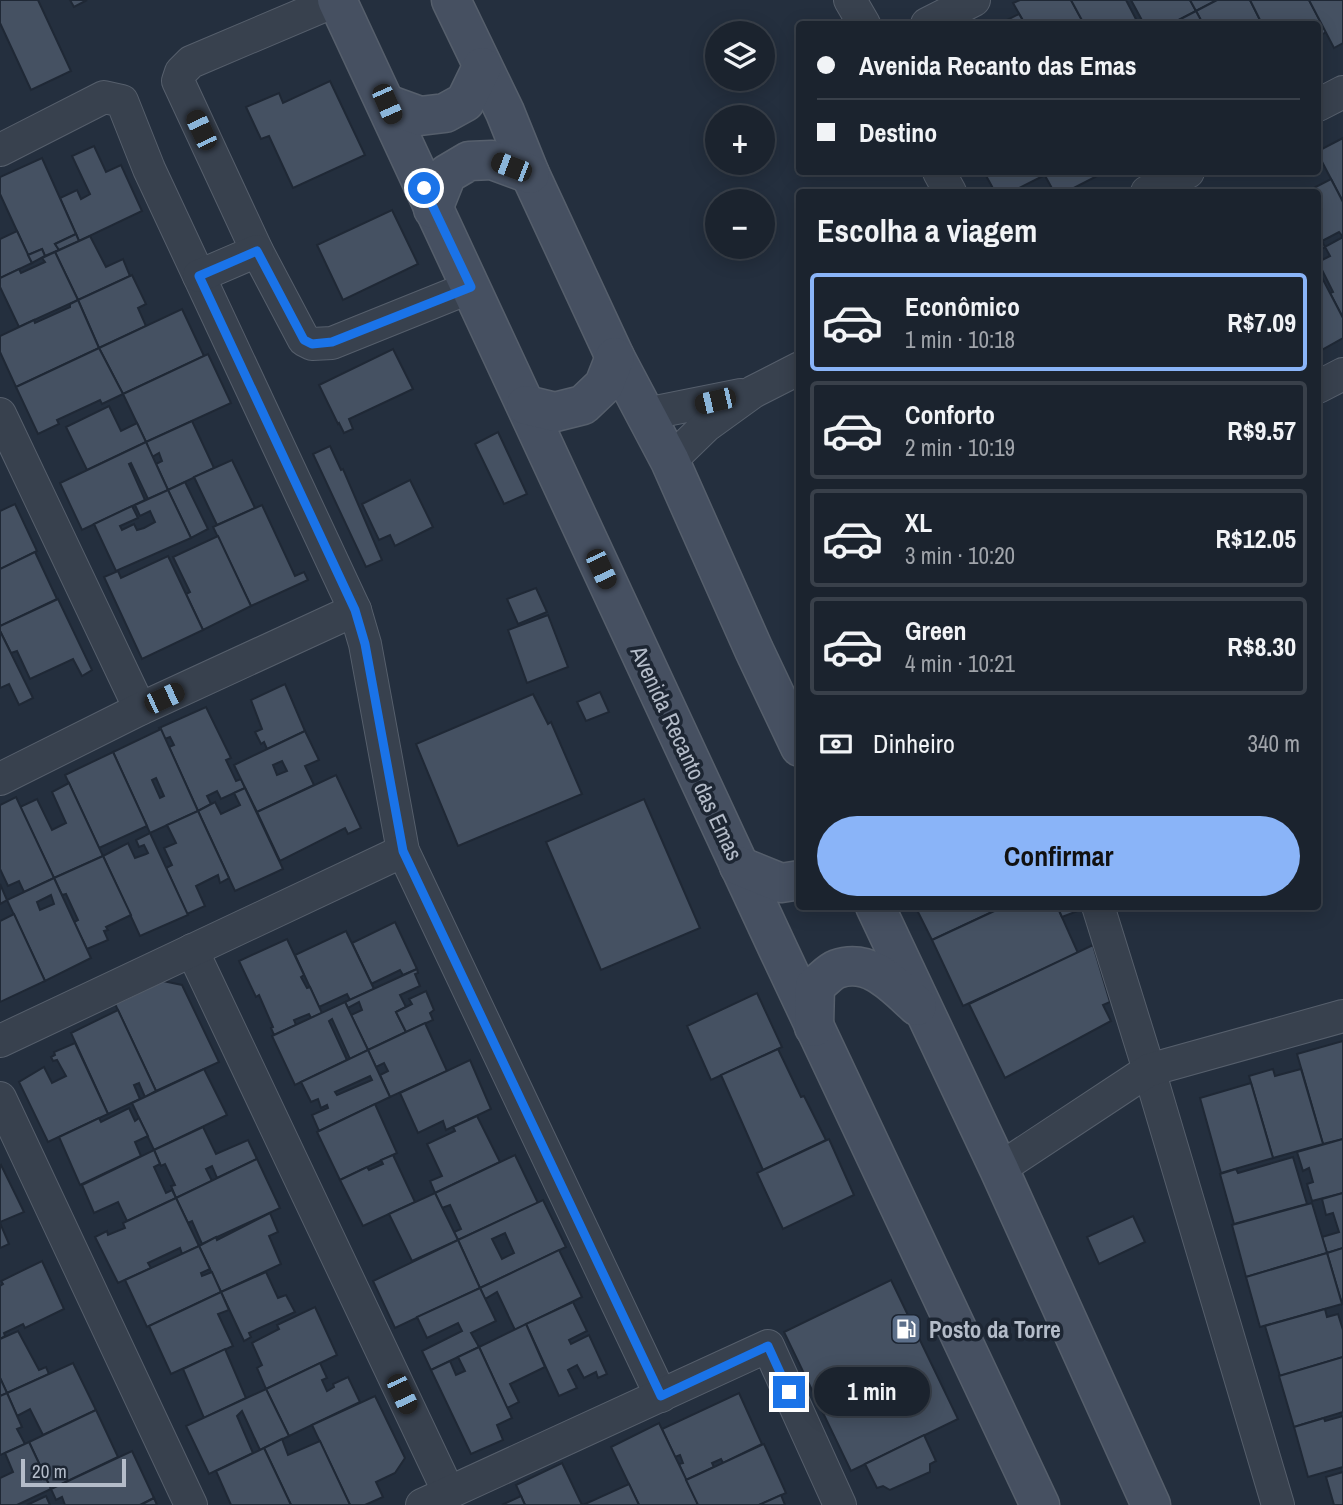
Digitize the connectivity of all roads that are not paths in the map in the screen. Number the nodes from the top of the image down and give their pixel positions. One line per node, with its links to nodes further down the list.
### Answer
1 (337, 0): 10 (main road, Avenida Recanto das Emas); 16 (street)
2 (451, 0): 7 (main road)
3 (850, 0): 5 (street)
4 (974, 0): 6 (street)
5 (862, 21)
6 (933, 21)
7 (482, 67): 10 (main road); 12 (main road)
8 (1343, 92): 9 (street)
9 (1321, 103)
10 (387, 104): 15 (main road, Avenida Recanto das Emas)
11 (4, 138): 17 (street)
12 (530, 174): 15 (main road); 19 (main road)
13 (1182, 175): 14 (street)
14 (1153, 189)
15 (433, 209): 18 (main road, Avenida Recanto das Emas)
16 (257, 251): 17 (street); 18 (street)
17 (199, 276): 28 (street)
18 (471, 287): 24 (main road, Avenida Recanto das Emas)
19 (615, 357): 24 (main road); 26 (main road)
20 (796, 370): 23 (street)
21 (1343, 374): 22 (street)
22 (1321, 385)
23 (753, 392): 26 (street); 27 (street)
24 (526, 405): 33 (main road, Avenida Recanto das Emas)
25 (0, 414): 29 (street)
26 (646, 414): 27 (main road)
27 (670, 461): 30 (main road)
28 (355, 610): 29 (street); 32 (street)
29 (140, 709): 31 (street)
30 (796, 739)
31 (0, 779)
32 (403, 851): 37 (street); 45 (street)
33 (739, 866): 34 (main road); 40 (main road, Avenida Recanto das Emas)
34 (796, 881)
35 (877, 910): 38 (main road)
36 (1099, 910): 42 (street)
37 (192, 950): 41 (street); 46 (street)
38 (926, 1014): 40 (main road); 44 (main road)
39 (1343, 1016): 42 (street)
40 (814, 1027): 47 (main road, Avenida Recanto das Emas)
41 (0, 1041)
42 (1149, 1070): 44 (street); 51 (street)
43 (0, 1098): 48 (street)
44 (999, 1169): 50 (main road)
45 (661, 1396): 46 (street); 49 (street)
46 (436, 1499)
47 (1032, 1502)
48 (191, 1505)
49 (840, 1505)
50 (1151, 1505)
51 (1278, 1505)

